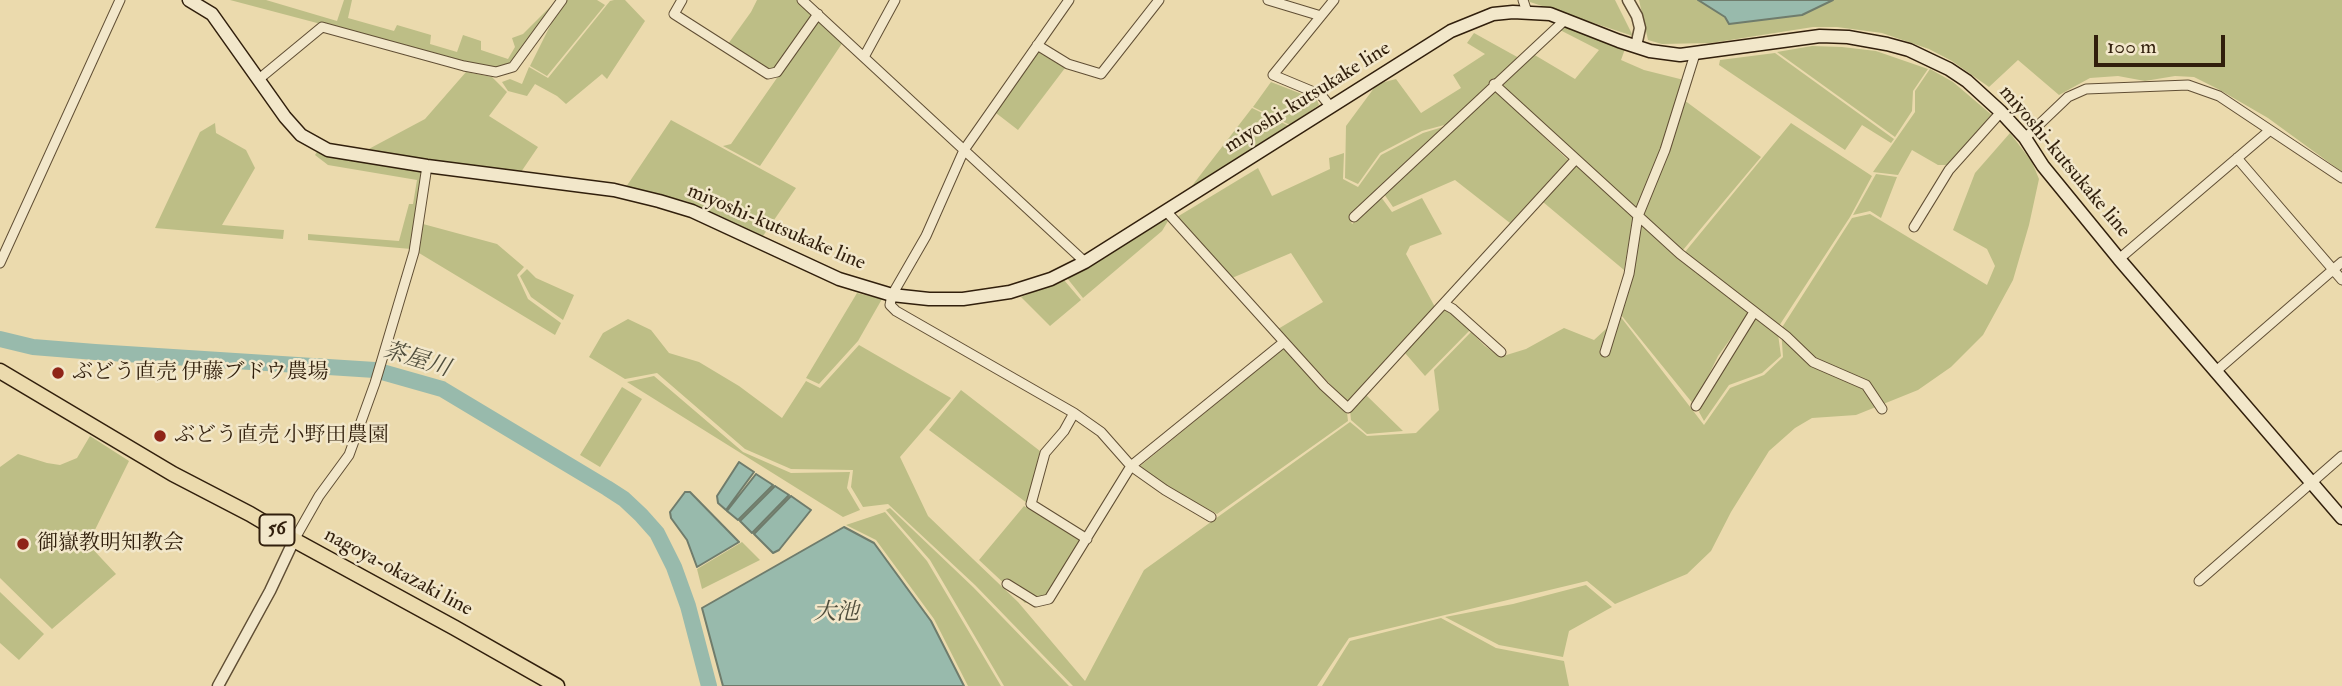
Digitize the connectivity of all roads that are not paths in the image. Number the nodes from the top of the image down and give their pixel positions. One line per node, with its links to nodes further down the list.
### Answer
1 (120, 0): 38 (street)
2 (190, 0): 20 (main road, miyoshi-kutsukake line)
3 (562, 0): 20 (street)
4 (682, 0): 13 (street)
5 (802, 0): 13 (street)
6 (895, 0): 19 (street)
7 (1069, 0): 16 (street)
8 (1159, 0): 16 (street)
9 (1268, 0): 14 (street)
10 (1334, 0): 14 (street)
11 (1628, 0): 17 (street)
12 (1525, 6): 15 (main road, miyoshi-kutsukake line); 22 (main road, miyoshi-kutsukake line)
13 (818, 14): 19 (street)
14 (1321, 16): 22 (street)
15 (1566, 19): 17 (main road, miyoshi-kutsukake line); 21 (street)
16 (1037, 45): 26 (street)
17 (1636, 46): 18 (main road, miyoshi-kutsukake line)
18 (1695, 54): 23 (main road, miyoshi-kutsukake line); 32 (street)
19 (864, 57): 26 (street)
20 (259, 79): 29 (main road, miyoshi-kutsukake line)
21 (1494, 84): 28 (street); 33 (street)
22 (1330, 106): 31 (main road, miyoshi-kutsukake line)
23 (2001, 111): 25 (main road, miyoshi-kutsukake line); 34 (street)
24 (2269, 131): 25 (street); 27 (street); 30 (street)
25 (2025, 138): 35 (main road, miyoshi-kutsukake line)
26 (964, 150): 36 (street); 41 (street)
27 (2237, 158): 35 (street); 39 (street)
28 (1575, 160): 32 (street); 42 (street)
29 (427, 166): 41 (main road, miyoshi-kutsukake line); 58 (street)
30 (2342, 178)
31 (1166, 211): 36 (main road, miyoshi-kutsukake line); 44 (street)
32 (1638, 216): 43 (street); 46 (street)
33 (1354, 217)
34 (1914, 226)
35 (2119, 258): 48 (main road, miyoshi-kutsukake line)
36 (1085, 262): 41 (main road, miyoshi-kutsukake line)
37 (2342, 262): 39 (street)
38 (0, 263)
39 (2333, 270): 40 (street); 48 (street)
40 (2342, 280)
41 (892, 295): 51 (street)
42 (1444, 304): 44 (street); 45 (street)
43 (1754, 312): 49 (street); 50 (street)
44 (1284, 342): 53 (street)
45 (1501, 352)
46 (1605, 352)
47 (0, 371): 58 (main road, nagoya-okazaki line / 56)
48 (2215, 372): 54 (main road, miyoshi-kutsukake line)
49 (1696, 406)
50 (1882, 409)
51 (1074, 413): 53 (street); 57 (street)
52 (2342, 456): 54 (street)
53 (1131, 466): 55 (street); 57 (street)
54 (2311, 483): 56 (main road, miyoshi-kutsukake line); 59 (street)
55 (1211, 517)
56 (2342, 518)
57 (1087, 539): 60 (street)
58 (294, 540): 61 (street); 62 (main road, nagoya-okazaki line / 56)
59 (2199, 582)
60 (1007, 584)
61 (218, 686)
62 (557, 686)

